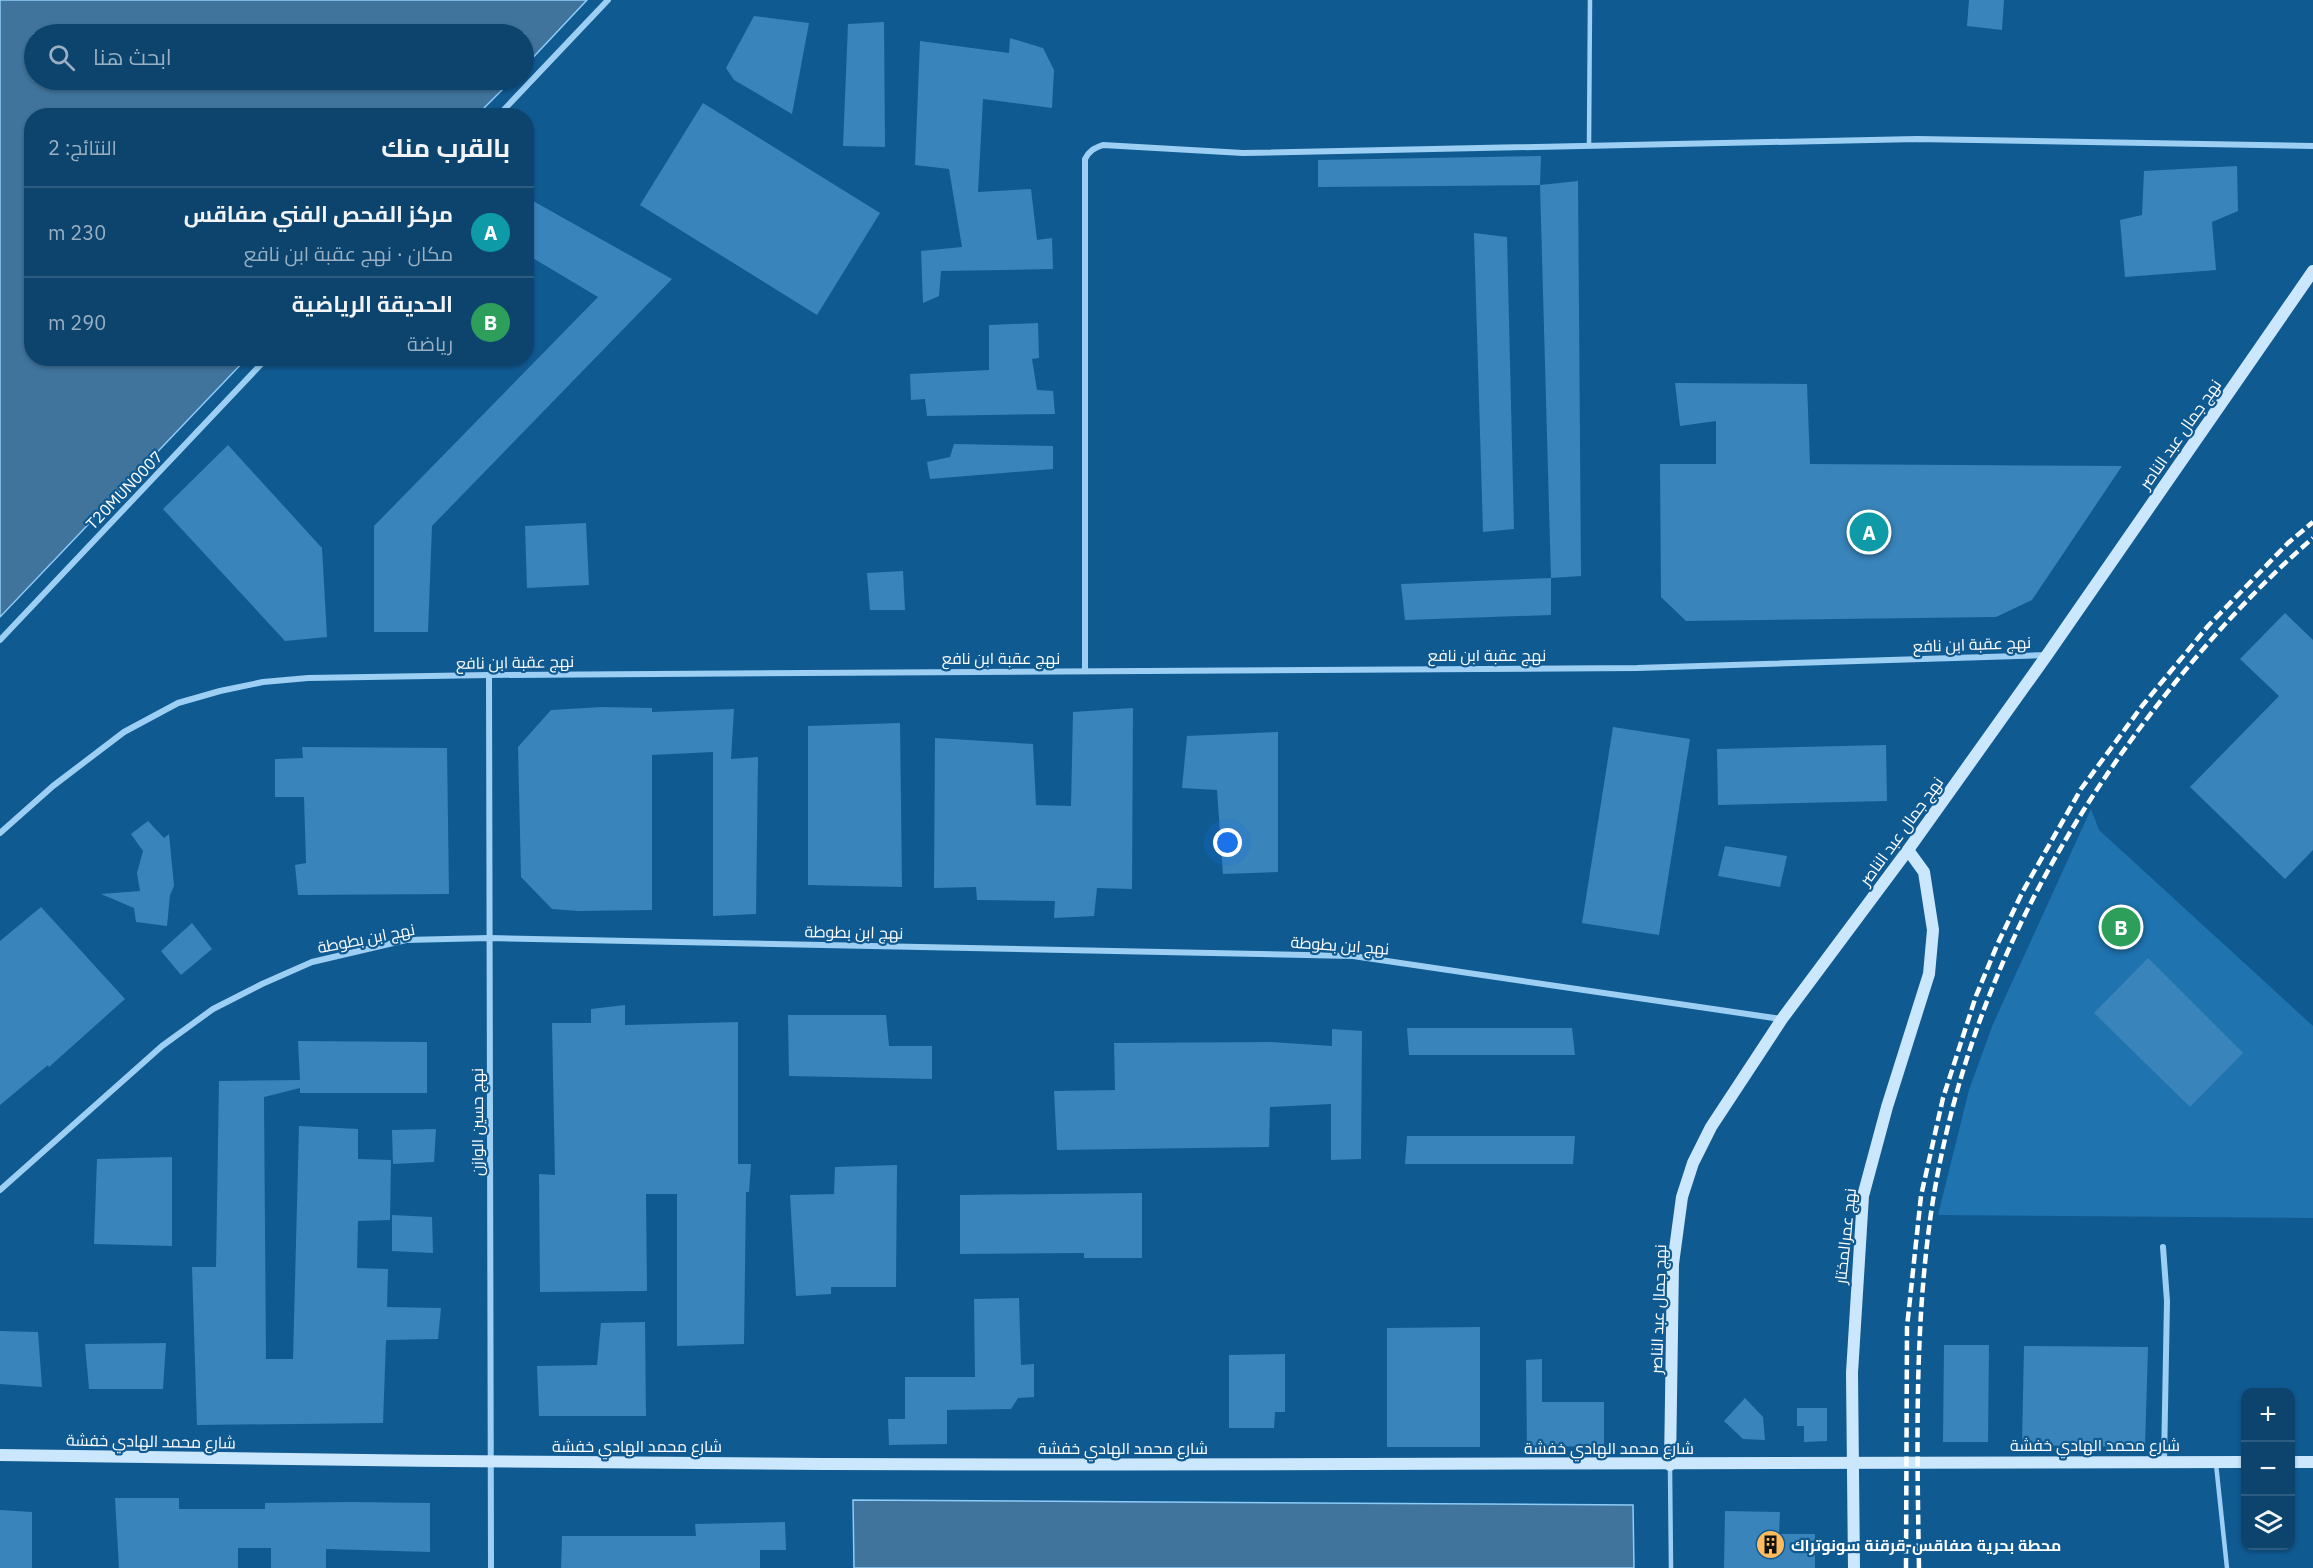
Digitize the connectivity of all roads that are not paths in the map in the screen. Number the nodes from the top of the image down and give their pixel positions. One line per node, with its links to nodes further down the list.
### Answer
1 (608, 0): 3 (street)
2 (1590, 0): 6 (lane)
3 (534, 78)
4 (523, 90): 5 (street)
5 (506, 108)
6 (1589, 146): 7 (street); 12 (street)
7 (2313, 146)
8 (2313, 271): 11 (street, نهج جمال عبد الناصر)
9 (259, 366): 10 (street, T20MUN0007)
10 (0, 640)
11 (2047, 656): 12 (street, نهج عقبة ابن نافع); 15 (street, نهج جمال عبد الناصر)
12 (1085, 670): 13 (street, نهج عقبة ابن نافع)
13 (489, 675): 14 (street, نهج عقبة ابن نافع); 16 (street, نهج حسين الوازن)
14 (0, 833)
15 (1908, 850): 17 (street, نهج جمال عبد الناصر); 27 (street, نهج عمرالمختار)
16 (489, 938): 17 (street, نهج ابن بطوطة); 18 (street, نهج ابن بطوطة); 21 (street, نهج حسين الوازن)
17 (1782, 1019): 28 (street, نهج جمال عبد الناصر)
18 (0, 1190)
19 (2163, 1247): 22 (street)
20 (0, 1455): 21 (street, شارع محمد الهادي خفشة)
21 (492, 1462): 28 (street, شارع محمد الهادي خفشة); 29 (street, نهج حسين الوازن)
22 (2164, 1462): 23 (street, شارع محمد الهادي خفشة); 27 (street, شارع محمد الهادي خفشة)
23 (2216, 1462): 24 (street, شارع محمد الهادي خفشة); 32 (lane)
24 (2241, 1462)
25 (2295, 1462): 26 (street)
26 (2313, 1462)
27 (1854, 1463): 28 (street, شارع محمد الهادي خفشة); 31 (street, نهج عمرالمختار)
28 (1670, 1465): 30 (lane)
29 (491, 1568)
30 (1671, 1568)
31 (1854, 1568)
32 (2227, 1568)

